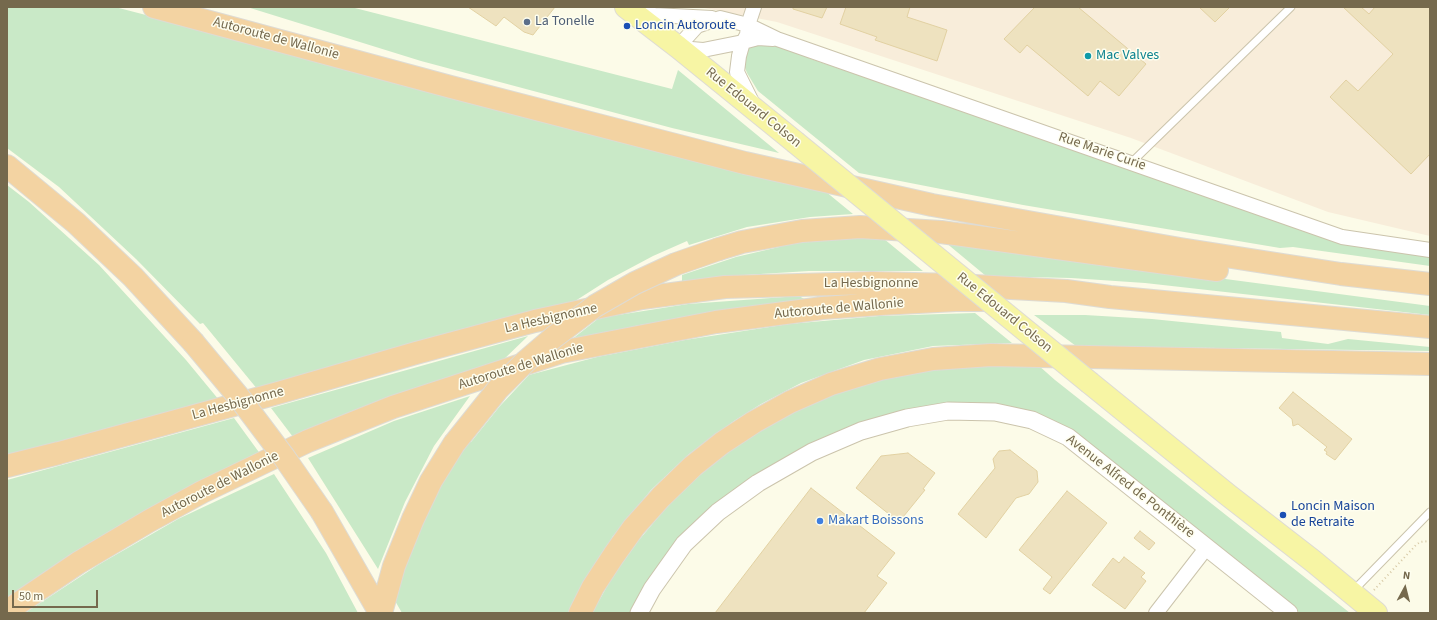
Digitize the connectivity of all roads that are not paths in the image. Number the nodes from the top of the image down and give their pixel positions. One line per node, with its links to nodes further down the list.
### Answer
1 (154, 7): 11 (highway, Autoroute de Wallonie)
2 (201, 7): 11 (highway)
3 (754, 7): 7 (street)
4 (1291, 7): 13 (lane)
5 (630, 9): 6 (street); 10 (main road, Rue Edouard Colson)
6 (720, 18): 7 (street); 10 (street)
7 (748, 25): 8 (street); 9 (street)
8 (778, 39): 9 (street); 13 (street, Rue Marie Curie)
9 (743, 42): 10 (street); 12 (street)
10 (678, 48): 12 (main road, Rue Edouard Colson)
11 (374, 65): 16 (highway)
12 (754, 109): 24 (main road, Rue Edouard Colson, bridge)
13 (1132, 162): 15 (street, Rue Marie Curie)
14 (7, 166): 26 (highway, bridge)
15 (1430, 250)
16 (1430, 284)
17 (1110, 297): 19 (highway); 21 (highway, La Hesbignonne); 25 (highway, Autoroute de Wallonie)
18 (1430, 299): 26 (highway, bridge)
19 (1430, 327)
20 (1430, 364): 27 (highway)
21 (7, 466)
22 (1430, 512): 24 (lane)
23 (1207, 547): 28 (street, Avenue Alfred de Ponthière); 29 (street); 30 (street, Avenue Alfred de Ponthière)
24 (1363, 603)
25 (7, 611)
26 (380, 613)
27 (580, 613)
28 (639, 613)
29 (1156, 613)
30 (1289, 613)

